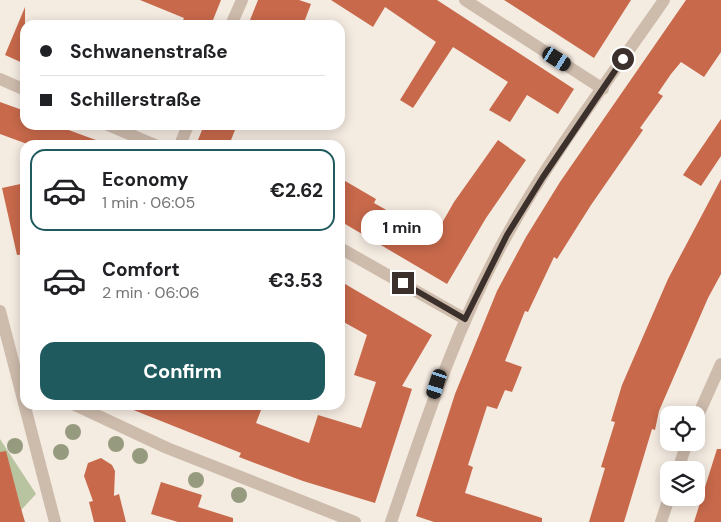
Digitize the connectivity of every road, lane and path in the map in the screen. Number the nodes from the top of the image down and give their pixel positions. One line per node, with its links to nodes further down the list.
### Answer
1 (242, 0): 4 (street)
2 (465, 0): 7 (street)
3 (664, 0): 7 (street)
4 (233, 20)
5 (0, 79): 6 (street)
6 (20, 88)
7 (603, 89): 12 (street)
8 (120, 130): 9 (street)
9 (143, 140)
10 (345, 251): 12 (street)
11 (0, 311): 13 (street)
12 (465, 319): 22 (street)
13 (3, 336): 15 (street)
14 (721, 364): 16 (street)
15 (20, 379)
16 (702, 406)
17 (32, 410): 20 (street)
18 (86, 410): 21 (street)
19 (667, 506): 23 (street)
20 (55, 522)
21 (356, 522)
22 (391, 522)
23 (662, 522)

